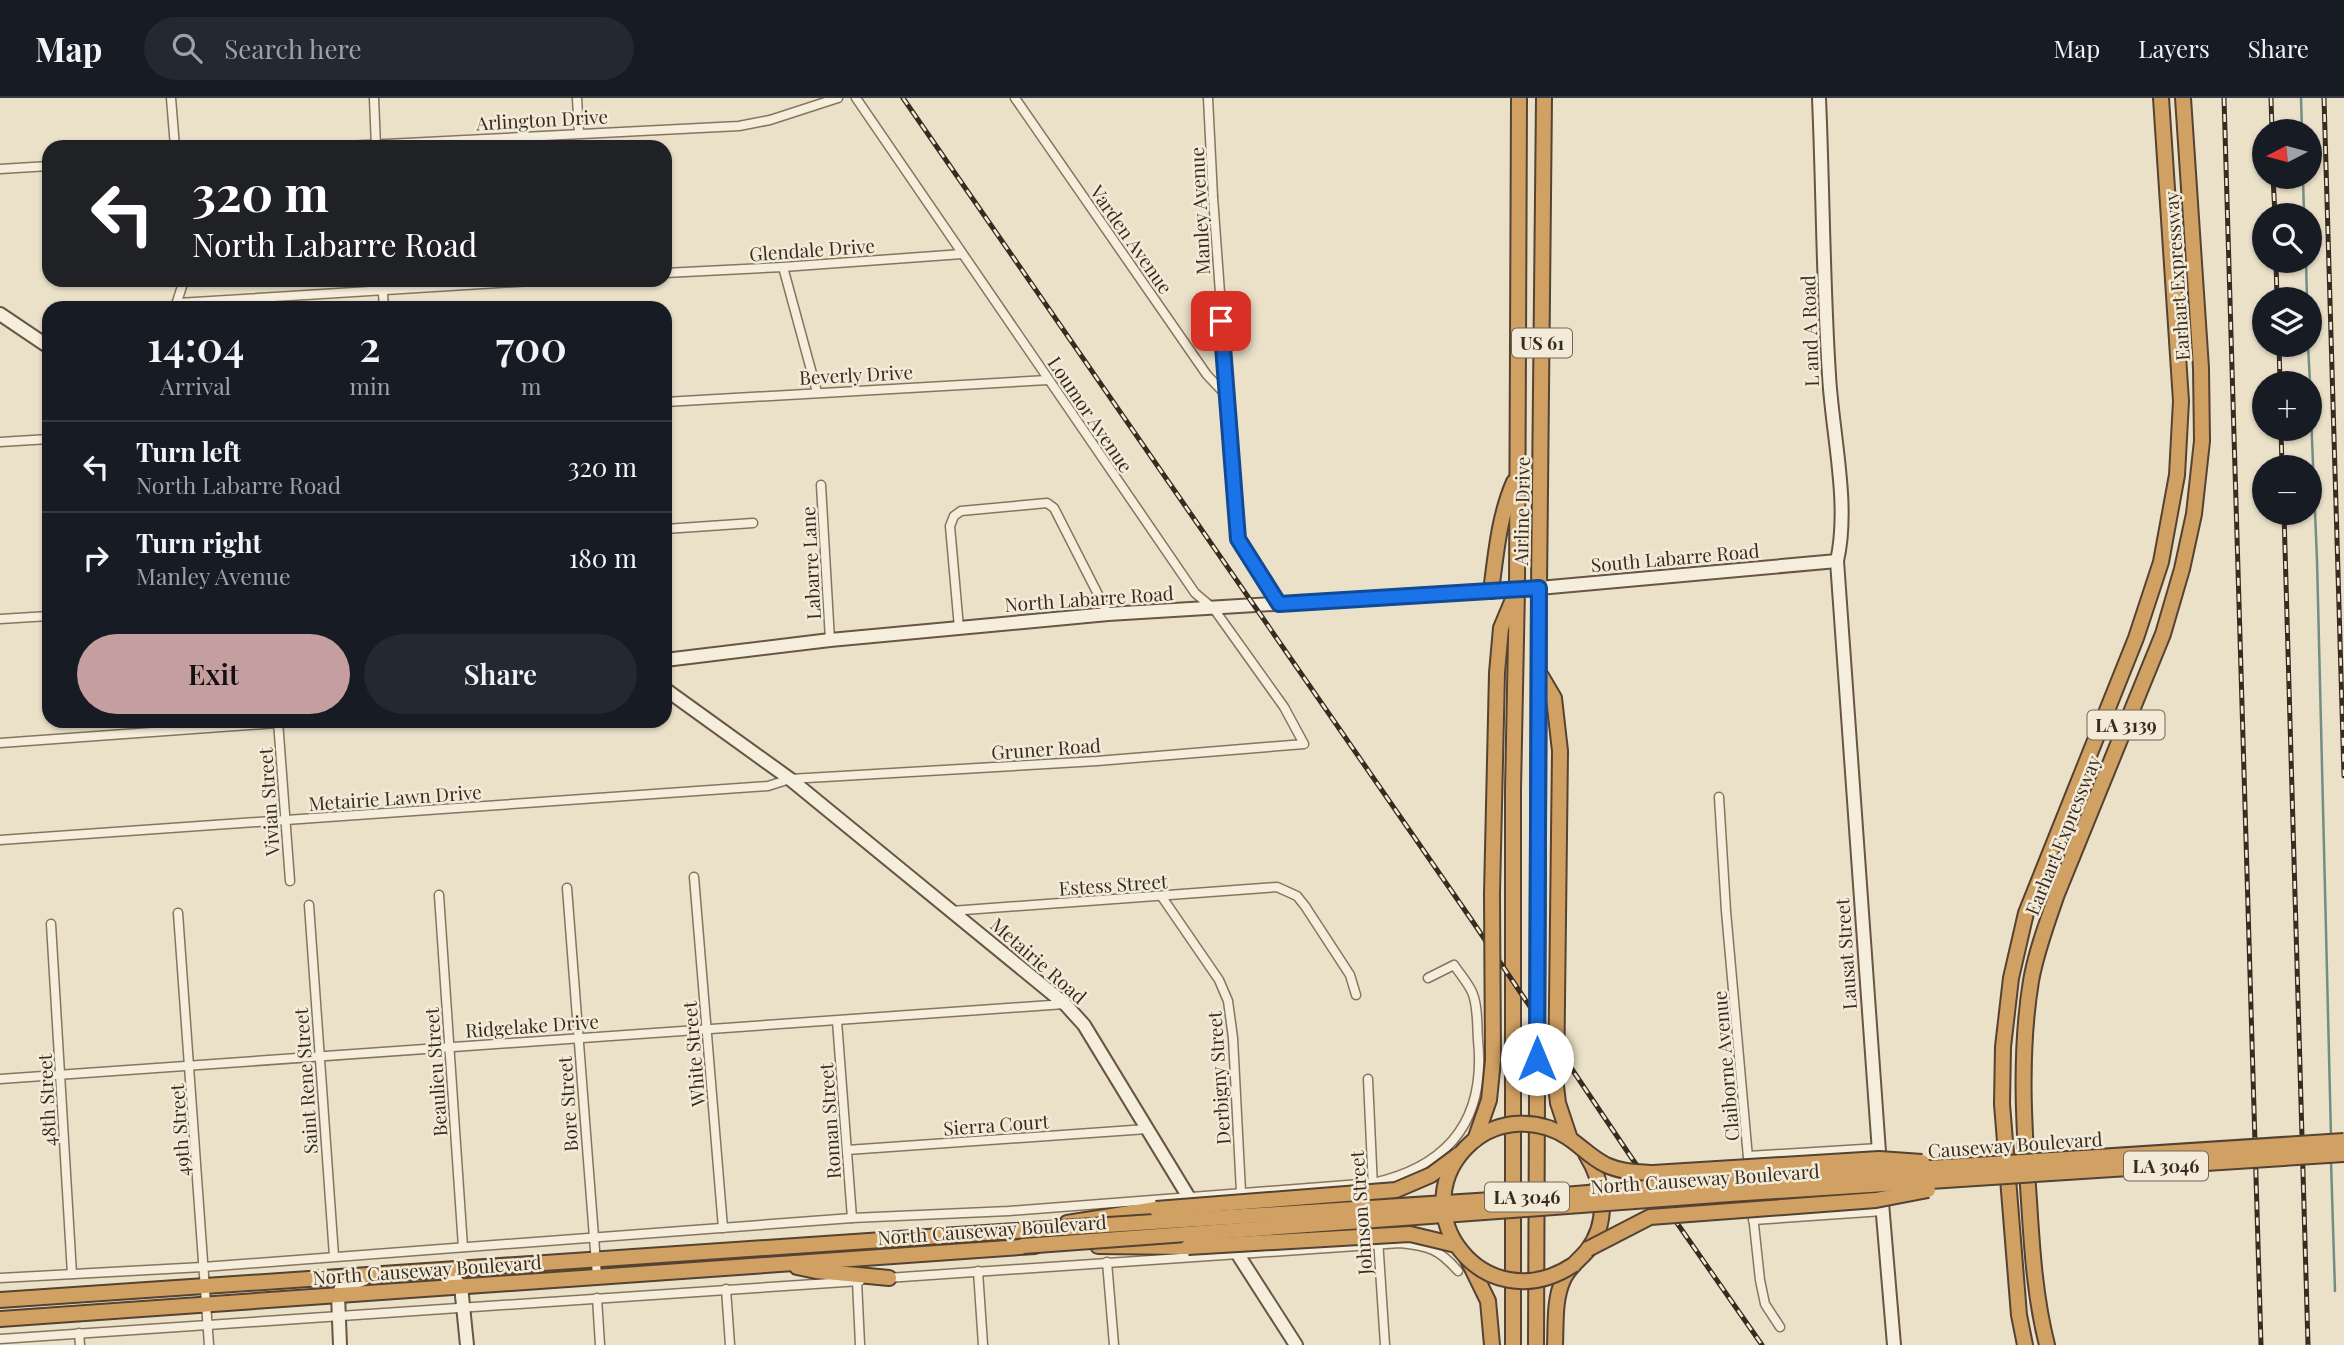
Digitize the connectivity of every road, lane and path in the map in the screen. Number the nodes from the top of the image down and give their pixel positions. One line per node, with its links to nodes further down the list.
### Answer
1 (171, 98): 14 (street)
2 (374, 98): 15 (street)
3 (577, 98): 13 (street)
4 (838, 98): 13 (street, Arlington Drive)
5 (856, 98): 19 (street, Loumor Avenue)
6 (1015, 98): 33 (street, Varden Avenue)
7 (1208, 98): 33 (street, Manley Avenue)
8 (1519, 98): 22 (highway, Airline Drive / US 61)
9 (1544, 98): 30 (highway, Airline Drive / US 61)
10 (1819, 98): 41 (street, L and A Road)
11 (2161, 98): 157 (highway, Earhart Expressway / LA 3139)
12 (2183, 98): 158 (highway, Earhart Expressway / LA 3139)
13 (579, 133): 16 (street, Arlington Drive)
14 (174, 140)
15 (376, 140)
16 (461, 140)
17 (42, 166): 18 (street)
18 (0, 169)
19 (962, 254): 20 (street, Glendale Drive); 31 (street, Loumor Avenue)
20 (783, 267): 21 (street, Glendale Drive); 32 (street)
21 (672, 273)
22 (1519, 281): 30 (highway); 37 (highway, Airline Drive / US 61)
23 (383, 287): 25 (street)
24 (452, 287): 25 (street)
25 (383, 292): 26 (street); 27 (street)
26 (240, 301)
27 (384, 301)
28 (0, 314): 29 (street)
29 (42, 342)
30 (1542, 352): 42 (highway, Airline Drive / US 61)
31 (1048, 380): 32 (street, Beverly Drive); 46 (street, Loumor Avenue)
32 (817, 392): 34 (street, Beverly Drive)
33 (1226, 396): 45 (street, Manley Avenue)
34 (672, 402)
35 (42, 439): 36 (street)
36 (0, 442)
37 (1518, 474): 43 (highway, Airline Drive / US 61); 44 (highway)
38 (821, 485): 51 (street, Labarre Lane)
39 (753, 523): 40 (street)
40 (672, 529)
41 (1836, 561): 42 (street, South Labarre Road); 88 (street, Lausat Street)
42 (1539, 588): 43 (street, South Labarre Road); 53 (highway, Airline Drive / US 61)
43 (1517, 589): 44 (street, North Labarre Road); 87 (highway, bridge); 153 (highway, Airline Drive / US 61)
44 (1491, 591): 45 (street, North Labarre Road)
45 (1279, 604): 46 (street, North Labarre Road)
46 (1214, 609): 47 (street, North Labarre Road); 58 (street, Loumor Avenue)
47 (1108, 614): 50 (street, North Labarre Road); 50 (street)
48 (42, 616): 49 (street)
49 (0, 619)
50 (959, 628): 51 (street, North Labarre Road)
51 (830, 640): 52 (street, North Labarre Road)
52 (672, 659)
53 (1540, 674): 85 (highway, bridge); 154 (highway, Airline Drive / US 61)
54 (672, 694): 59 (street, Metairie Road)
55 (199, 728): 57 (street)
56 (278, 728): 61 (street, Vivian Street)
57 (0, 743)
58 (1304, 744): 59 (street, Gruner Road)
59 (790, 779): 61 (street, Metairie Lawn Drive); 69 (street, Metairie Road)
60 (1719, 797): 92 (street, Claiborne Avenue)
61 (286, 821): 62 (street, Metairie Lawn Drive); 64 (street, Vivian Street)
62 (0, 840)
63 (694, 877): 76 (street, White Street)
64 (290, 881)
65 (567, 888): 77 (street, Bore Street)
66 (439, 895): 78 (street, Beaulieu Street)
67 (1162, 897): 69 (street, Estess Street); 73 (street, Estess Street); 97 (street, Derbigny Street)
68 (309, 905): 79 (street, Saint Rene Street)
69 (950, 911): 74 (street, Metairie Road)
70 (178, 913): 80 (street, 49th Street)
71 (51, 924): 81 (street, 48th Street)
72 (1428, 978): 96 (street, North Causeway Boulevard)
73 (1356, 995)
74 (1066, 1004): 75 (street, Ridgelake Drive); 84 (street, Metairie Road)
75 (837, 1021): 76 (street, Ridgelake Drive); 89 (street, Roman Street)
76 (707, 1028): 77 (street, Ridgelake Drive); 102 (street, White Street)
77 (578, 1038): 78 (street, Ridgelake Drive); 103 (street, Bore Street)
78 (449, 1047): 79 (street, Ridgelake Drive); 108 (street, Beaulieu Street)
79 (319, 1056): 80 (street, Ridgelake Drive); 111 (street, Saint Rene Street)
80 (190, 1066): 81 (street, Ridgelake Drive); 117 (street, 49th Street)
81 (61, 1076): 82 (street, Ridgelake Drive); 121 (street, 48th Street)
82 (0, 1079)
83 (1368, 1079): 96 (street, Johnson Street)
84 (1147, 1129): 89 (street, Sierra Court); 98 (street, Metairie Road)
85 (1570, 1139): 87 (highway, bridge); 90 (highway, bridge)
86 (2344, 1141): 93 (highway, Causeway Boulevard / LA 3046, bridge)
87 (1470, 1145): 104 (highway, bridge); 107 (highway, bridge)
88 (1879, 1148): 92 (street); 99 (street, Lausat Street)
89 (847, 1150): 100 (street, Roman Street)
90 (1586, 1154): 93 (highway, bridge); 109 (highway, bridge)
91 (2344, 1154): 94 (highway, Causeway Boulevard / LA 3046, bridge)
92 (1748, 1156): 101 (street, Claiborne Avenue)
93 (1996, 1165): 95 (highway, Causeway Boulevard / LA 3046, bridge)
94 (1988, 1179): 104 (highway, North Causeway Boulevard, bridge); 109 (highway, bridge)
95 (1729, 1181): 104 (highway, North Causeway Boulevard / LA 3046, bridge)
96 (1373, 1183): 97 (street, North Causeway Boulevard); 106 (street, Johnson Street)
97 (1241, 1192): 98 (street, North Causeway Boulevard)
98 (1188, 1196): 100 (street, North Causeway Boulevard); 110 (street, Metairie Road)
99 (1882, 1211): 101 (street); 156 (street, Lausat Street)
100 (852, 1218): 102 (street, North Causeway Boulevard)
101 (1754, 1220): 138 (street, Claiborne Avenue)
102 (723, 1228): 103 (street, North Causeway Boulevard)
103 (593, 1238): 108 (street, North Causeway Boulevard); 112 (street, Bore Street)
104 (1022, 1238): 105 (highway, North Causeway Boulevard); 107 (highway, bridge)
105 (1000, 1240): 112 (highway, North Causeway Boulevard); 115 (highway, North Causeway Boulevard)
106 (1378, 1243): 110 (street); 120 (street); 151 (street, Johnson Street)
107 (1456, 1245): 113 (highway, bridge)
108 (463, 1247): 111 (street, North Causeway Boulevard)
109 (1588, 1249): 116 (highway)
110 (1237, 1253): 114 (street); 150 (street, Metairie Road)
111 (334, 1256): 117 (street, North Causeway Boulevard)
112 (595, 1260): 118 (highway, North Causeway Boulevard); 123 (street, Bore Street)
113 (1468, 1260): 116 (highway, bridge); 152 (highway)
114 (1107, 1262): 119 (street); 149 (street)
115 (782, 1263): 123 (highway, North Causeway Boulevard); 125 (highway)
116 (1573, 1265): 155 (highway)
117 (203, 1267): 121 (street, North Causeway Boulevard); 127 (street, 49th Street)
118 (434, 1271): 122 (highway, North Causeway Boulevard); 128 (street)
119 (978, 1271): 125 (street); 148 (street)
120 (1458, 1271)
121 (72, 1274): 124 (street, North Causeway Boulevard)
122 (381, 1275): 127 (highway, North Causeway Boulevard); 130 (street)
123 (597, 1276): 128 (highway, North Causeway Boulevard)
124 (0, 1278)
125 (889, 1278): 126 (street)
126 (857, 1281): 129 (street); 147 (street)
127 (205, 1286): 132 (highway, North Causeway Boulevard); 133 (street, 49th Street)
128 (461, 1286): 130 (highway, North Causeway Boulevard); 134 (street)
129 (726, 1289): 131 (street); 146 (street)
130 (338, 1295): 133 (highway, North Causeway Boulevard); 135 (street)
131 (597, 1298): 134 (street); 145 (street)
132 (0, 1300)
133 (206, 1304): 136 (highway, North Causeway Boulevard); 137 (street, 49th Street)
134 (464, 1309): 135 (street); 144 (street)
135 (339, 1317): 137 (street); 143 (street)
136 (0, 1319)
137 (207, 1326): 139 (street); 142 (street, 49th Street)
138 (1780, 1327)
139 (79, 1333): 140 (street); 141 (street)
140 (0, 1339)
141 (80, 1345)
142 (209, 1345)
143 (340, 1345)
144 (467, 1345)
145 (600, 1345)
146 (730, 1345)
147 (860, 1345)
148 (983, 1345)
149 (1114, 1345)
150 (1296, 1345)
151 (1385, 1345)
152 (1492, 1345)
153 (1513, 1345)
154 (1536, 1345)
155 (1555, 1345)
156 (1894, 1345)
157 (2025, 1345)
158 (2047, 1345)

